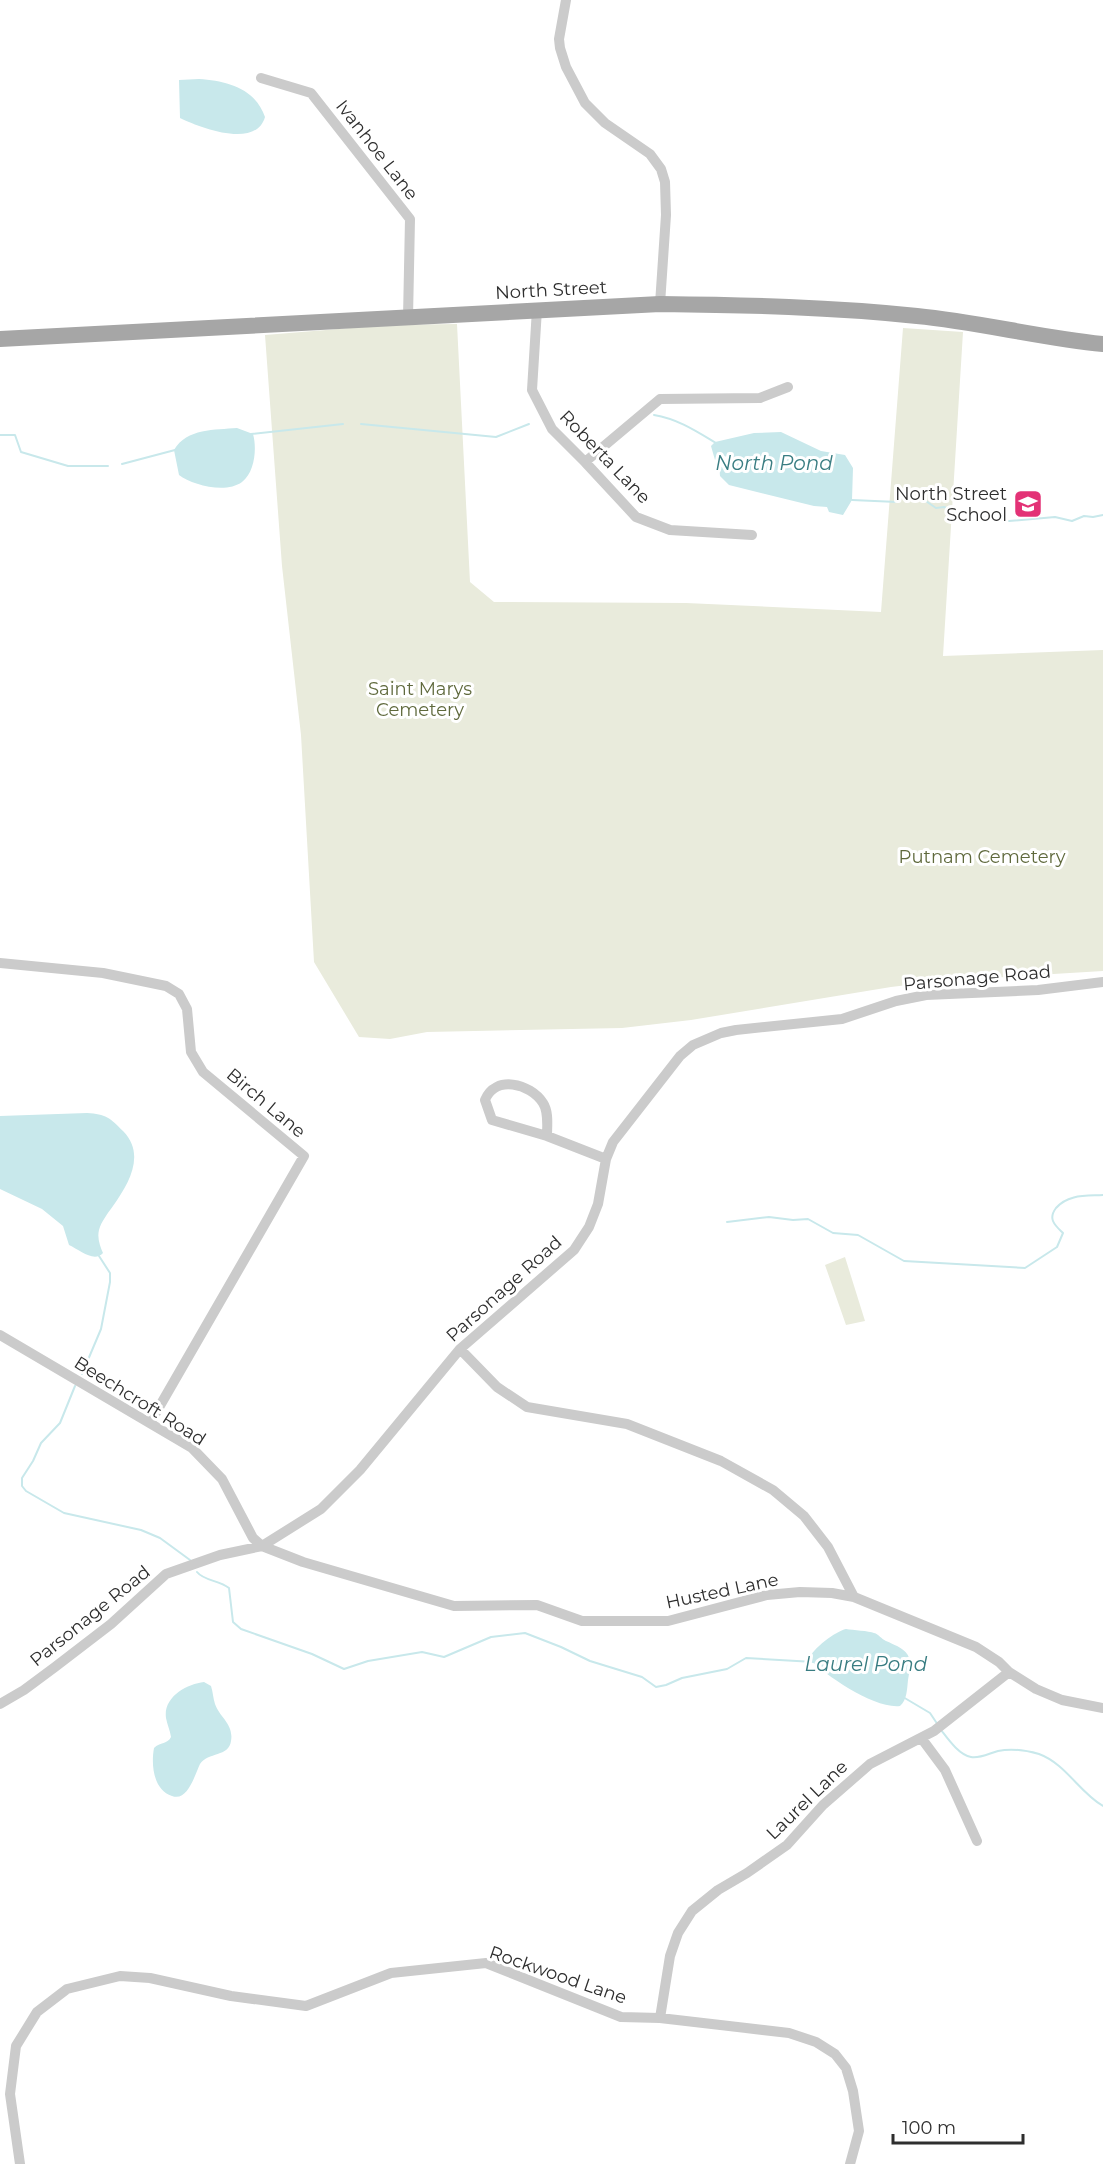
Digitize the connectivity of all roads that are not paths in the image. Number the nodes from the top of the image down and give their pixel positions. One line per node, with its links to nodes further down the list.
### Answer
1 (566, 0): 3 (street)
2 (261, 78): 5 (street, Ivanhoe Lane)
3 (660, 304): 4 (main road, North Street); 7 (main road, North Street)
4 (537, 309): 5 (main road, North Street); 9 (street, Roberta Lane)
5 (408, 318): 6 (main road, North Street)
6 (0, 339)
7 (1103, 344)
8 (788, 387): 9 (street)
9 (585, 462): 10 (street, Roberta Lane)
10 (752, 535)
11 (0, 963): 17 (street, Birch Lane)
12 (1103, 982): 14 (street, Parsonage Road)
13 (547, 1136): 13 (street); 14 (street)
14 (606, 1159): 16 (street, Parsonage Road)
15 (0, 1335): 17 (street, Beechcroft Road)
16 (459, 1348): 18 (street, Parsonage Road); 19 (street)
17 (150, 1423): 18 (street, Beechcroft Road)
18 (262, 1546): 19 (street, Husted Lane); 21 (street, Parsonage Road)
19 (854, 1597): 20 (street, Husted Lane)
20 (1009, 1672): 22 (street, Husted Lane); 23 (street, Laurel Lane)
21 (0, 1704)
22 (1103, 1708)
23 (922, 1739): 24 (street); 25 (street, Laurel Lane)
24 (976, 1841)
25 (660, 2018): 26 (street, Rockwood Lane); 27 (street, Rockwood Lane)
26 (20, 2164)
27 (849, 2164)

